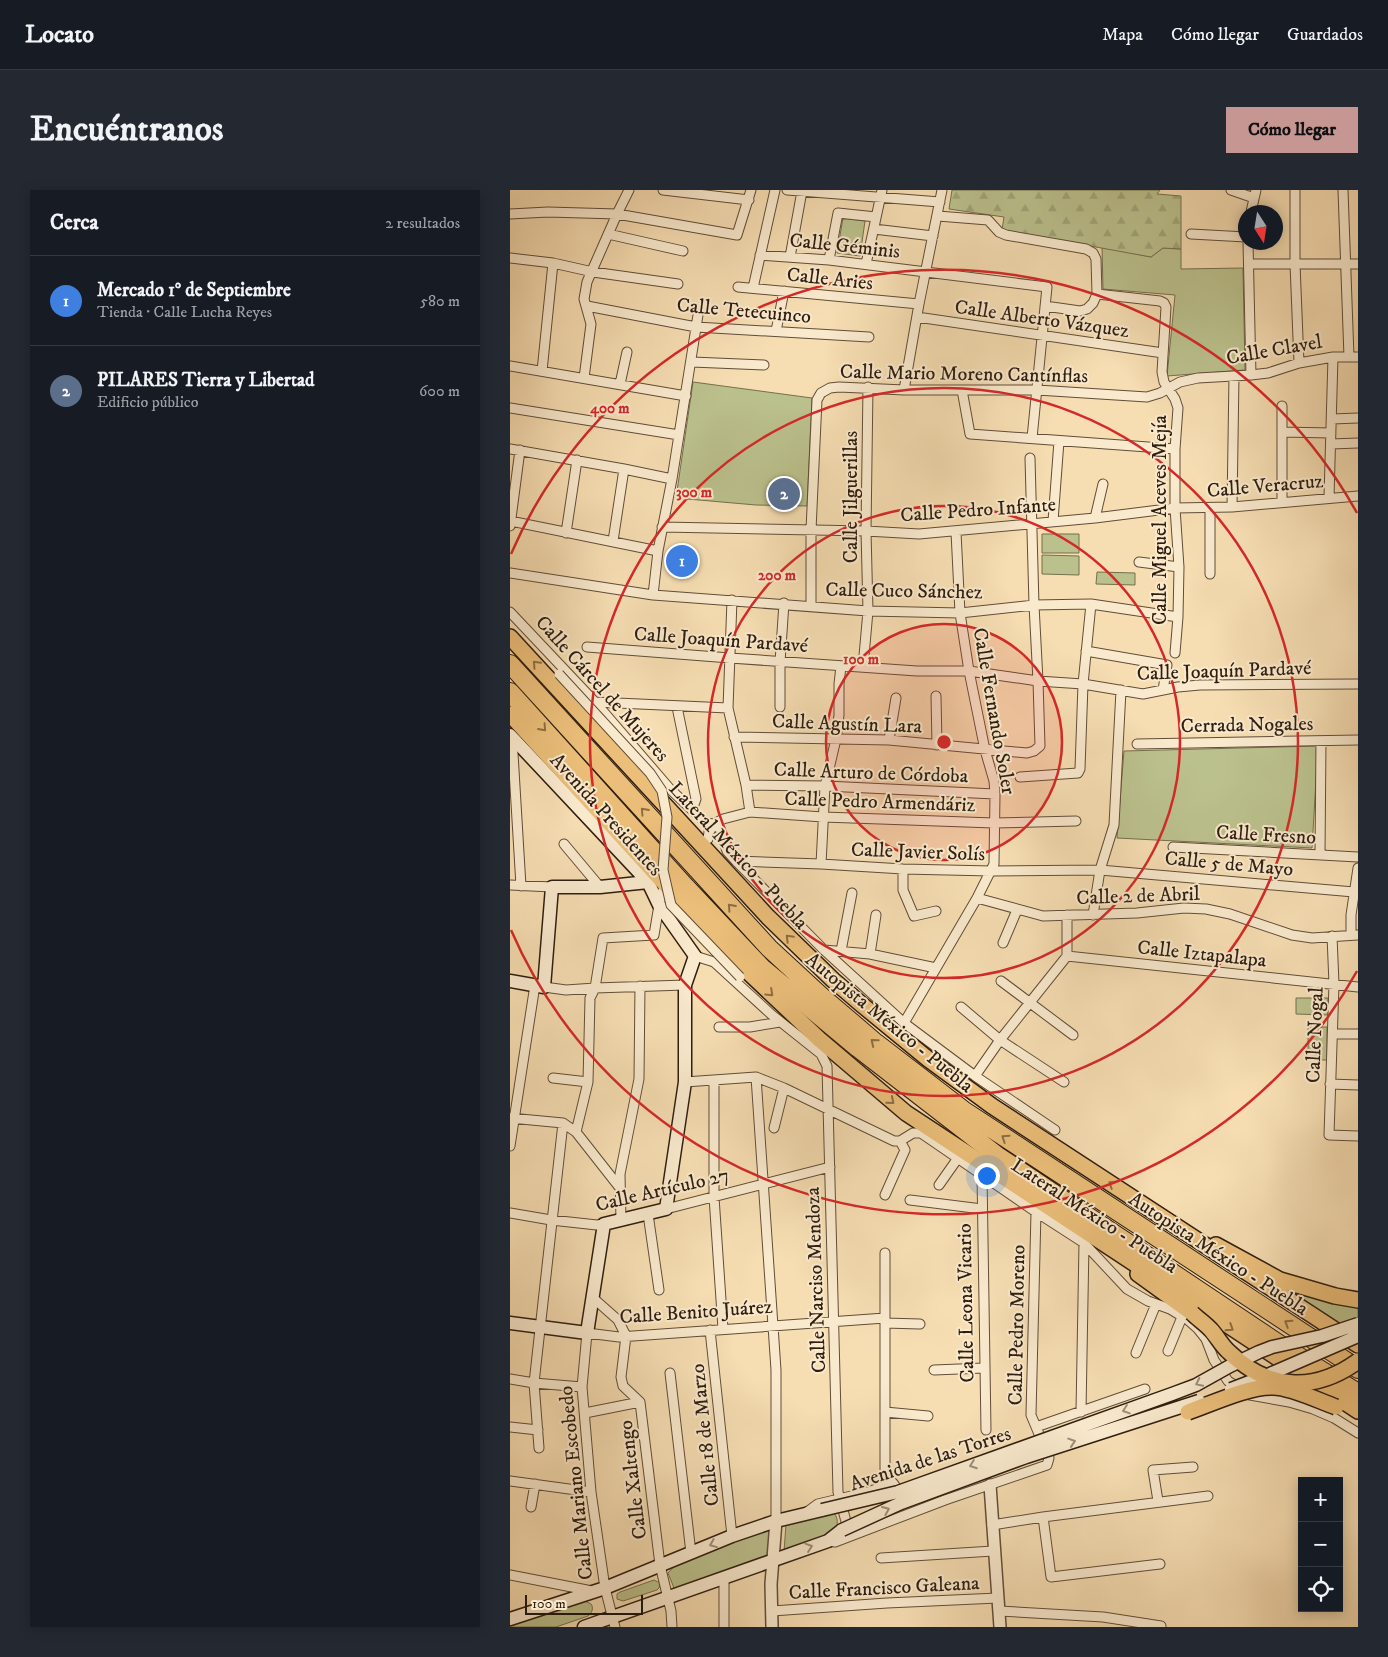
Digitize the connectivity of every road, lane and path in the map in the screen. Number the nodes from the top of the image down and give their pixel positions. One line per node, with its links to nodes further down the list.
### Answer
1 (629, 190): 16 (street)
2 (663, 190): 13 (street)
3 (751, 190): 13 (street)
4 (775, 190): 26 (street)
5 (787, 190): 10 (street)
6 (942, 190): 14 (street)
7 (1231, 190): 12 (street)
8 (1295, 190): 33 (street)
9 (1343, 190): 34 (street)
10 (802, 191): 11 (street); 27 (street)
11 (881, 193): 14 (street); 18 (street)
12 (1255, 194)
13 (749, 200): 16 (street)
14 (940, 202): 17 (street)
15 (510, 214): 16 (street)
16 (616, 214): 20 (street)
17 (938, 216): 22 (street); 42 (street)
18 (876, 217): 19 (street); 29 (street)
19 (874, 229): 22 (street); 31 (street)
20 (608, 234): 25 (street); 37 (street)
21 (1191, 234): 23 (street)
22 (933, 236): 36 (street)
23 (1238, 237)
24 (1248, 250): 32 (street)
25 (682, 251)
26 (760, 255): 27 (street, Calle Géminis); 40 (street)
27 (790, 257): 29 (street, Calle Géminis)
28 (510, 258): 30 (street)
29 (829, 260): 31 (street, Calle Géminis)
30 (553, 262): 37 (street); 60 (street)
31 (866, 264): 36 (street, Calle Géminis)
32 (1249, 264): 33 (street); 61 (street)
33 (1295, 264): 34 (street); 57 (street)
34 (1344, 264): 35 (street); 55 (street)
35 (1358, 264)
36 (926, 271): 43 (street); 45 (street, Calle Géminis)
37 (592, 272): 38 (street); 44 (street)
38 (678, 284)
39 (738, 287): 40 (street, Calle Aries)
40 (753, 288): 41 (street, Calle Aries)
41 (784, 291): 43 (street, Calle Aries); 49 (street)
42 (1096, 294): 45 (street); 53 (street, Calle Miguel Aceves Mejía)
43 (919, 304): 47 (street)
44 (587, 306): 48 (street, Calle Tetecuinco); 63 (street)
45 (1045, 306): 50 (street)
46 (698, 315): 48 (street)
47 (917, 317): 50 (street, Calle Alberto Vázquez); 67 (street)
48 (696, 327): 49 (street, Calle Tetecuinco); 56 (street)
49 (776, 330): 51 (street, Calle Tetecuinco)
50 (1042, 336): 53 (street, Calle Alberto Vázquez); 69 (street)
51 (869, 337)
52 (627, 352): 64 (street)
53 (1163, 353): 66 (street, Calle Miguel Aceves Mejía)
54 (1333, 357): 55 (street, Calle Clavel); 57 (street, Calle Clavel); 74 (street)
55 (1353, 357)
56 (692, 362): 59 (street); 70 (street)
57 (1299, 364): 61 (street, Calle Clavel)
58 (510, 366): 60 (street)
59 (764, 366)
60 (542, 371): 63 (street)
61 (1251, 375): 62 (street, Calle Clavel)
62 (1234, 376): 66 (street, Calle Clavel); 93 (street)
63 (584, 378): 64 (street)
64 (620, 384): 70 (street)
65 (868, 388): 67 (street, Calle Mario Moreno Cantínflas); 102 (street, Calle Mario Moreno Cantínflas); 103 (street, Calle Jilguerillas)
66 (1169, 388): 69 (street, Calle Mario Moreno Cantínflas); 83 (street, Calle Miguel Aceves Mejía)
67 (904, 390): 68 (street, Calle Mario Moreno Cantínflas)
68 (962, 390): 69 (street, Calle Mario Moreno Cantínflas); 78 (street)
69 (1037, 390): 78 (street)
70 (686, 396): 77 (street)
71 (1282, 406): 75 (street)
72 (510, 408): 77 (street)
73 (1358, 418): 74 (street)
74 (1332, 419): 76 (street)
75 (1282, 432): 76 (street); 92 (street)
76 (1332, 433): 81 (street)
77 (679, 435): 88 (street)
78 (1032, 438): 79 (street)
79 (1059, 440): 83 (street); 98 (street)
80 (1358, 443): 81 (street)
81 (1331, 444): 91 (street)
82 (510, 449): 84 (street)
83 (1175, 449): 94 (street, Calle Miguel Aceves Mejía)
84 (520, 450): 86 (street); 97 (street)
85 (1030, 458): 99 (street)
86 (577, 460): 87 (street); 104 (street)
87 (624, 469): 88 (street); 106 (street)
88 (672, 479): 101 (street)
89 (1103, 484): 96 (street)
90 (1358, 496): 91 (street, Calle Veracruz)
91 (1329, 497): 92 (street, Calle Veracruz)
92 (1282, 501): 93 (street, Calle Veracruz)
93 (1232, 507): 95 (street, Calle Veracruz)
94 (1175, 508): 95 (street, Calle Veracruz); 96 (street, Calle Pedro Infante); 109 (street, Calle Miguel Aceves Mejía)
95 (1210, 508): 111 (street)
96 (1095, 518): 98 (street, Calle Pedro Infante)
97 (510, 521): 100 (street); 104 (street)
98 (1053, 522): 99 (street, Calle Pedro Infante)
99 (1032, 523): 105 (street, Calle Pedro Infante); 117 (street)
100 (510, 526)
101 (662, 527): 102 (street, Calle Pedro Infante); 107 (street)
102 (811, 530): 103 (street, Calle Pedro Infante); 116 (street, Calle Mario Moreno Cantínflas)
103 (866, 531): 105 (street, Calle Pedro Infante); 118 (street, Calle Jilguerillas)
104 (566, 532): 106 (street)
105 (956, 532): 120 (street, Calle Fernando Soler)
106 (613, 541): 107 (street)
107 (658, 551): 112 (street)
108 (1139, 562): 109 (street)
109 (1179, 568): 121 (street, Calle Miguel Aceves Mejía)
110 (510, 573): 112 (street, Calle Cuco Sánchez)
111 (1210, 574)
112 (653, 595): 113 (street, Calle Cuco Sánchez)
113 (732, 600): 114 (street, Calle Cuco Sánchez); 127 (street)
114 (784, 603): 116 (street, Calle Cuco Sánchez); 128 (street)
115 (1091, 604): 117 (street, Calle Cuco Sánchez); 121 (street, Calle Cuco Sánchez); 125 (street)
116 (811, 605): 118 (street, Calle Cuco Sánchez)
117 (1034, 605): 120 (street, Calle Cuco Sánchez); 133 (street)
118 (868, 611): 120 (street, Calle Cuco Sánchez); 131 (street, Calle Jilguerillas)
119 (510, 612): 123 (street, Calle Cárcel de Mujeres)
120 (960, 613): 132 (street, Calle Fernando Soler)
121 (1178, 617): 126 (street, Calle Miguel Aceves Mejía)
122 (510, 637): 256 (main road, Lateral México - Puebla, one-way to 122)
123 (540, 643): 141 (street, Calle Cárcel de Mujeres); 210 (street, bridge)
124 (587, 646): 127 (street, Calle Joaquín Pardavé)
125 (1086, 651): 134 (street); 137 (street)
126 (1175, 653)
127 (730, 658): 128 (street, Calle Joaquín Pardavé); 144 (street)
128 (780, 662): 130 (street, Calle Joaquín Pardavé); 143 (street)
129 (510, 664): 282 (highway, Autopista México - Puebla, one-way to 129)
130 (841, 666): 131 (street, Calle Joaquín Pardavé); 148 (street)
131 (863, 667): 132 (street, Calle Joaquín Pardavé)
132 (969, 671): 133 (street, Calle Joaquín Pardavé); 154 (street, Calle Fernando Soler)
133 (1038, 681): 134 (street, Calle Joaquín Pardavé); 154 (street, Calle Agustín Lara)
134 (1082, 684): 136 (street, Calle Joaquín Pardavé); 155 (street)
135 (1358, 684): 137 (street, Calle Joaquín Pardavé)
136 (1121, 690): 137 (street, Calle Joaquín Pardavé); 174 (street, Calle Joaquín Pardavé)
137 (1163, 690)
138 (510, 692): 289 (highway, Autopista México - Puebla, one-way to 289)
139 (936, 696): 152 (street)
140 (896, 698): 149 (street)
141 (595, 702): 142 (street); 159 (street, Calle Cárcel de Mujeres)
142 (677, 707): 144 (street); 159 (street)
143 (780, 707)
144 (728, 708): 147 (street)
145 (510, 714): 219 (main road, Lateral México - Puebla, one-way to 219)
146 (511, 736): 176 (main road, Avenida Presidentes); 178 (street)
147 (734, 737): 148 (street, Calle Agustín Lara); 156 (street)
148 (836, 739): 149 (street, Calle Agustín Lara); 157 (street)
149 (890, 740): 152 (street, Calle Agustín Lara)
150 (1358, 740): 151 (street, Cerrada Nogales)
151 (1321, 741): 153 (street, Cerrada Nogales); 168 (street)
152 (937, 744): 154 (street, Calle Agustín Lara)
153 (1137, 744)
154 (985, 750): 158 (street, Calle Fernando Soler)
155 (1020, 777)
156 (746, 785): 157 (street, Calle Arturo de Córdoba); 160 (street)
157 (825, 786): 158 (street, Calle Arturo de Córdoba); 161 (street)
158 (995, 794): 163 (street, Calle Fernando Soler)
159 (692, 810): 164 (street, Calle Cárcel de Mujeres)
160 (750, 812): 161 (street, Calle Pedro Armendáriz); 164 (street, Calle Pedro Armendáriz)
161 (823, 817): 163 (street, Calle Pedro Armendáriz); 171 (street)
162 (1076, 821): 163 (street, Calle Pedro Armendáriz)
163 (994, 823): 175 (street, Calle Fernando Soler)
164 (714, 824): 165 (street); 170 (street)
165 (708, 839)
166 (564, 844): 179 (street)
167 (1173, 847): 168 (street, Calle Fresno)
168 (1320, 855): 169 (street, Calle Fresno)
169 (1358, 857)
170 (736, 861): 171 (street, Calle Javier Solís); 195 (street)
171 (821, 864): 173 (street, Calle Javier Solís)
172 (1358, 868): 182 (street)
173 (903, 870): 175 (street, Calle Javier Solís); 187 (street)
174 (1100, 870): 175 (street, Calle Javier Solís); 182 (street, Calle 5 de Mayo); 191 (street, Calle Joaquín Pardavé)
175 (992, 871): 184 (street, Calle Fernando Soler)
176 (648, 882): 179 (main road); 185 (main road, Avenida Presidentes)
177 (510, 885): 178 (street)
178 (521, 886): 180 (street)
179 (600, 887): 180 (main road)
180 (552, 888): 205 (main road)
181 (663, 890): 185 (street)
182 (1354, 892): 188 (street)
183 (852, 893): 196 (street)
184 (977, 898): 186 (street, Calle 2 de Abril); 200 (street, Calle Fernando Soler)
185 (659, 905): 198 (main road, Avenida Presidentes); 208 (street)
186 (1016, 910): 190 (street, Calle 2 de Abril); 194 (street)
187 (936, 911)
188 (1355, 914): 192 (street)
189 (876, 915): 197 (street)
190 (1067, 915): 191 (street, Calle 2 de Abril); 199 (street)
191 (1093, 915): 193 (street, Calle 2 de Abril)
192 (1354, 935): 193 (street, Calle 2 de Abril)
193 (1332, 936): 203 (street, Calle Nogal)
194 (1002, 943)
195 (824, 950): 196 (street); 213 (street)
196 (841, 951): 197 (street)
197 (870, 954): 200 (street)
198 (695, 956): 204 (main road); 210 (street)
199 (1067, 956): 203 (street, Calle Iztapalapa); 209 (street)
200 (936, 968): 213 (street, Calle Fernando Soler)
201 (1001, 980): 209 (street)
202 (510, 982): 205 (main road)
203 (1334, 984): 207 (street, Calle Iztapalapa); 215 (street, Calle Nogal)
204 (685, 985): 206 (street); 225 (main road)
205 (540, 986): 208 (street); 231 (street)
206 (640, 986): 208 (street); 244 (street)
207 (1358, 987)
208 (595, 988): 224 (street)
209 (1030, 1003): 217 (street); 218 (street)
210 (759, 1004): 212 (street)
211 (961, 1007): 218 (street)
212 (780, 1022): 214 (street); 219 (street)
213 (904, 1023): 220 (street)
214 (719, 1027)
215 (1333, 1034): 216 (street); 227 (street, Calle Nogal)
216 (1358, 1034)
217 (1074, 1035)
218 (1000, 1040): 220 (street); 226 (street)
219 (830, 1056): 230 (street, Calle Narciso Mendoza); 258 (main road, Lateral México - Puebla, one-way to 258)
220 (975, 1076): 234 (street)
221 (756, 1077): 223 (street); 229 (street); 242 (street)
222 (553, 1078): 224 (street)
223 (714, 1080): 225 (street); 246 (street)
224 (588, 1082): 235 (street)
225 (685, 1082): 248 (main road)
226 (1064, 1082)
227 (1330, 1084): 228 (street); 236 (street, Calle Nogal)
228 (1358, 1085)
229 (784, 1088): 230 (street); 233 (street)
230 (828, 1110): 237 (street); 240 (street, Calle Narciso Mendoza)
231 (512, 1118): 232 (street); 238 (street)
232 (563, 1123): 235 (street); 253 (street)
233 (774, 1128)
234 (1055, 1130)
235 (576, 1132): 244 (street)
236 (1358, 1136)
237 (900, 1142): 239 (street); 245 (street)
238 (510, 1146)
239 (958, 1158): 241 (street); 243 (street)
240 (830, 1167): 242 (street, Calle Artículo 27); 266 (street, Calle Narciso Mendoza)
241 (982, 1176): 249 (street, Calle Leona Vicario); 250 (street)
242 (763, 1185): 246 (street, Calle Artículo 27); 270 (street)
243 (939, 1186)
244 (620, 1188): 254 (street)
245 (886, 1196)
246 (714, 1197): 248 (street, Calle Artículo 27); 272 (street)
247 (910, 1200): 249 (street)
248 (666, 1209): 252 (main road, Calle Artículo 27)
249 (982, 1209): 281 (street, Calle Leona Vicario)
250 (1036, 1212): 257 (street); 299 (street, Calle Pedro Moreno)
251 (510, 1213): 253 (street, Calle Artículo 27)
252 (648, 1214): 254 (main road, Calle Artículo 27); 260 (street)
253 (552, 1220): 255 (street, Calle Artículo 27); 271 (street)
254 (621, 1221): 255 (main road, Calle Artículo 27)
255 (604, 1224): 261 (main road, Calle Mariano Escobedo)
256 (1201, 1242): 262 (main road); 277 (main road, Lateral México - Puebla)
257 (1084, 1243): 263 (street); 293 (street)
258 (1111, 1250): 264 (main road); 291 (main road, Lateral México - Puebla, one-way to 291)
259 (884, 1253): 265 (street)
260 (658, 1290)
261 (592, 1297): 274 (main road, Calle Mariano Escobedo); 275 (street)
262 (1358, 1300)
263 (1156, 1304): 264 (street); 279 (street)
264 (1187, 1315): 278 (street); 280 (main road, bridge); 302 (street)
265 (885, 1320): 266 (street, Calle Benito Juárez); 268 (street, Calle Benito Juárez); 292 (street)
266 (834, 1321): 270 (street, Calle Benito Juárez); 311 (street, Calle Narciso Mendoza)
267 (510, 1323): 271 (main road, Calle Benito Juárez)
268 (920, 1324)
269 (1358, 1324): 315 (main road, Avenida de las Torres, one-way to 315, bridge)
270 (772, 1325): 272 (street, Calle Benito Juárez); 317 (street)
271 (540, 1326): 274 (main road, Calle Benito Juárez); 286 (street)
272 (724, 1329): 273 (street, Calle Benito Juárez)
273 (710, 1330): 275 (street, Calle Benito Juárez); 320 (street, Calle 18 de Marzo)
274 (587, 1333): 275 (street, Calle Benito Juárez); 287 (street, Calle Mariano Escobedo)
275 (626, 1336): 290 (street, Calle Xaltengo)
276 (1358, 1336): 296 (main road, Avenida de las Torres, bridge)
277 (1358, 1345)
278 (1168, 1351)
279 (1136, 1352)
280 (1358, 1361)
281 (984, 1368): 283 (street); 301 (street, Calle Leona Vicario)
282 (1358, 1369)
283 (934, 1370)
284 (670, 1373): 322 (street)
285 (510, 1379): 286 (street)
286 (534, 1383): 287 (street); 300 (street)
287 (582, 1387): 294 (street, Calle Mariano Escobedo)
288 (1145, 1389): 293 (street)
289 (1358, 1393)
290 (640, 1402): 294 (street); 326 (street, Calle Xaltengo)
291 (1358, 1411)
292 (885, 1412): 295 (street); 307 (street)
293 (1081, 1412): 299 (street)
294 (585, 1413): 309 (street, Calle Mariano Escobedo)
295 (928, 1416)
296 (1143, 1419): 297 (main road, bridge); 319 (main road, Avenida de las Torres, one-way to 296, bridge)
297 (1358, 1420)
298 (510, 1427): 300 (street)
299 (1036, 1427): 308 (street, Calle Pedro Moreno)
300 (538, 1430): 303 (street)
301 (986, 1430)
302 (1358, 1433)
303 (539, 1448)
304 (1193, 1467): 312 (street)
305 (510, 1481): 306 (street)
306 (535, 1484): 309 (street); 313 (street)
307 (887, 1486): 311 (street); 314 (street)
308 (990, 1486): 314 (street); 318 (street)
309 (591, 1492): 329 (street, Calle Mariano Escobedo)
310 (1208, 1496): 312 (street)
311 (841, 1499): 315 (street); 319 (street, Calle Narciso Mendoza)
312 (1158, 1501): 316 (street)
313 (531, 1507)
314 (912, 1513): 319 (street)
315 (804, 1515): 317 (main road, Avenida de las Torres)
316 (1043, 1517): 318 (street); 325 (street)
317 (776, 1522): 320 (main road, Avenida de las Torres); 324 (street)
318 (992, 1525): 321 (street)
319 (846, 1533): 324 (main road, Avenida de las Torres, one-way to 319)
320 (732, 1536): 322 (main road, Avenida de las Torres, one-way to 322)
321 (993, 1551): 323 (street); 331 (street)
322 (691, 1553): 326 (main road, Avenida de las Torres)
323 (881, 1558)
324 (773, 1560): 328 (main road, Avenida de las Torres); 332 (street)
325 (1160, 1564)
326 (660, 1565): 329 (main road, Avenida de las Torres); 330 (street, Calle Xaltengo)
327 (510, 1575): 329 (street)
328 (724, 1578): 330 (main road, Avenida de las Torres); 340 (street)
329 (600, 1590): 335 (main road, Avenida de las Torres); 336 (street, Calle Mariano Escobedo)
330 (668, 1598): 336 (main road, Avenida de las Torres); 339 (street, Calle Xaltengo)
331 (998, 1598): 332 (street, Calle Francisco Galeana); 333 (street)
332 (772, 1611): 341 (street)
333 (999, 1611): 334 (street); 342 (street)
334 (1104, 1617): 337 (street); 343 (street)
335 (510, 1619)
336 (614, 1622): 338 (main road, Avenida de las Torres)
337 (1161, 1626)
338 (584, 1627)
339 (672, 1627)
340 (724, 1627)
341 (772, 1627)
342 (1000, 1627)
343 (1106, 1627)

